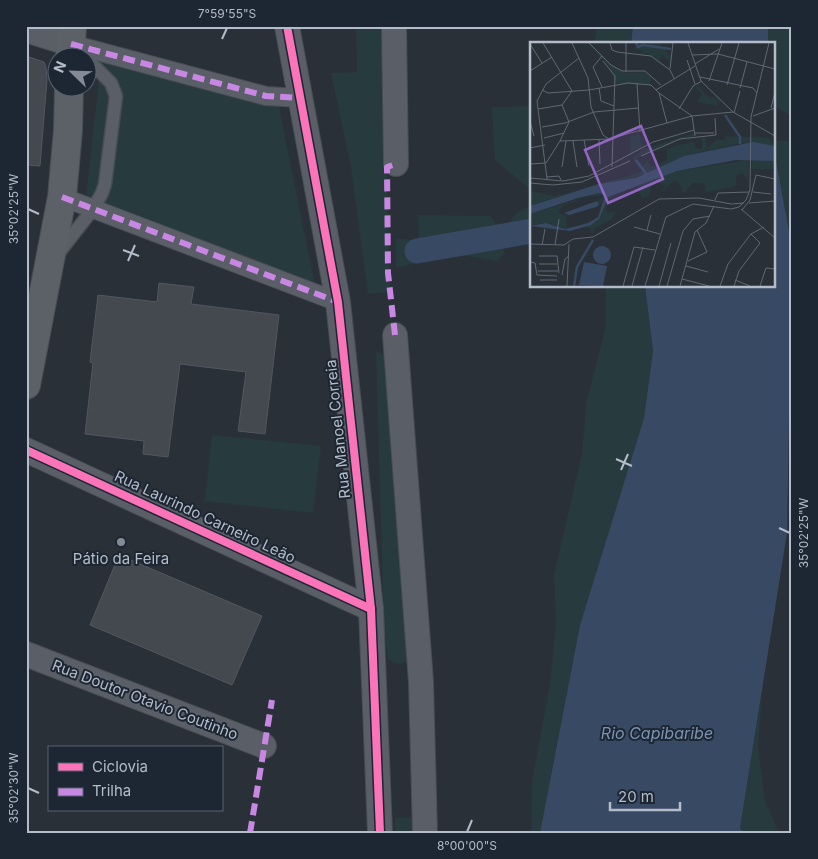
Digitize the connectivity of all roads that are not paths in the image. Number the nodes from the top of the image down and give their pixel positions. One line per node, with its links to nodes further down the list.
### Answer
1 (287, 26): 8 (street, Rua Manoel Correia)
2 (394, 26): 9 (street)
3 (26, 30): 4 (street)
4 (74, 48)
5 (98, 54): 8 (street)
6 (98, 71): 11 (lane)
7 (69, 98): 10 (main road)
8 (300, 98): 13 (street, Rua Manoel Correia)
9 (396, 164)
10 (62, 197): 11 (street); 12 (main road)
11 (93, 209): 12 (lane); 13 (street)
12 (49, 264): 15 (main road)
13 (338, 302): 17 (street, Rua Manoel Correia)
14 (395, 335): 21 (street)
15 (26, 385)
16 (26, 450): 17 (street, Rua Laurindo Carneiro Leão)
17 (371, 609): 20 (street, Rua Manoel Correia)
18 (26, 654): 19 (street, Rua Doutor Otavio Coutinho)
19 (264, 746)
20 (380, 833)
21 (425, 833)

